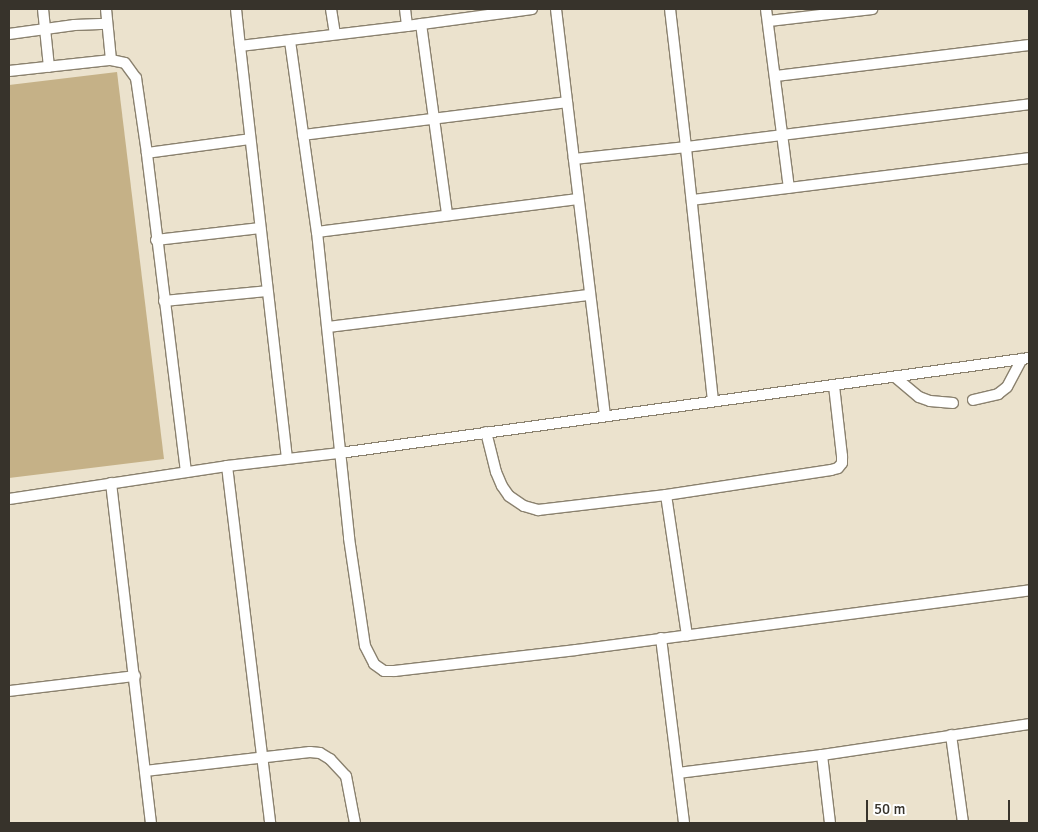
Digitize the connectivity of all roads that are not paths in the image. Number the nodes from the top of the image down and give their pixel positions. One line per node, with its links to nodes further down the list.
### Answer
1 (43, 9): 15 (lane)
2 (106, 9): 12 (lane)
3 (236, 9): 20 (lane)
4 (331, 9): 17 (lane)
5 (405, 9): 14 (lane)
6 (532, 9): 13 (lane)
7 (556, 9): 25 (lane)
8 (670, 9): 31 (lane)
9 (766, 9): 11 (lane)
10 (872, 9): 11 (lane)
11 (769, 21): 24 (lane)
12 (107, 24): 15 (lane); 21 (lane)
13 (421, 24): 14 (lane); 27 (lane)
14 (407, 26): 17 (lane)
15 (46, 29): 16 (lane); 22 (lane)
16 (9, 34)
17 (335, 34): 18 (lane)
18 (290, 41): 20 (lane); 28 (lane)
19 (1029, 45): 24 (lane)
20 (240, 46): 30 (lane)
21 (111, 60): 22 (lane); 32 (lane)
22 (49, 67): 23 (lane)
23 (9, 71)
24 (776, 76): 29 (lane)
25 (567, 102): 27 (lane); 34 (lane)
26 (1029, 104): 29 (lane)
27 (434, 120): 28 (lane); 38 (lane)
28 (304, 135): 40 (lane)
29 (783, 136): 31 (lane); 35 (lane)
30 (250, 140): 32 (lane); 39 (lane)
31 (686, 147): 34 (lane); 37 (lane)
32 (147, 153): 41 (lane)
33 (1029, 158): 35 (lane)
34 (574, 159): 36 (lane)
35 (789, 188): 37 (lane)
36 (578, 199): 38 (lane); 43 (lane)
37 (692, 200): 50 (lane)
38 (446, 215): 40 (lane)
39 (260, 228): 41 (lane); 42 (lane)
40 (317, 232): 45 (lane)
41 (156, 240): 44 (lane)
42 (267, 291): 44 (lane); 55 (lane)
43 (590, 295): 45 (lane); 52 (lane)
44 (164, 301): 57 (lane)
45 (328, 327): 54 (lane)
46 (1025, 359): 47 (lane); 49 (lane)
47 (895, 378): 48 (lane); 51 (lane)
48 (834, 386): 50 (lane); 59 (lane)
49 (973, 400)
50 (713, 402): 52 (lane)
51 (953, 403)
52 (606, 416): 53 (lane)
53 (486, 432): 54 (lane); 59 (lane)
54 (340, 453): 55 (lane); 63 (lane)
55 (287, 458): 56 (lane)
56 (227, 466): 57 (lane); 69 (lane)
57 (186, 472): 58 (lane)
58 (111, 483): 60 (lane); 64 (lane)
59 (666, 495): 62 (lane)
60 (9, 499)
61 (1029, 590): 62 (lane)
62 (687, 635): 63 (lane)
63 (661, 638): 71 (lane)
64 (135, 676): 65 (lane); 70 (lane)
65 (9, 691)
66 (1029, 724): 67 (lane)
67 (951, 734): 68 (lane); 77 (lane)
68 (822, 755): 71 (lane); 76 (lane)
69 (262, 758): 70 (lane); 73 (lane); 74 (lane)
70 (146, 771): 72 (lane)
71 (678, 773): 75 (lane)
72 (151, 823)
73 (270, 823)
74 (355, 823)
75 (684, 823)
76 (830, 823)
77 (963, 823)

